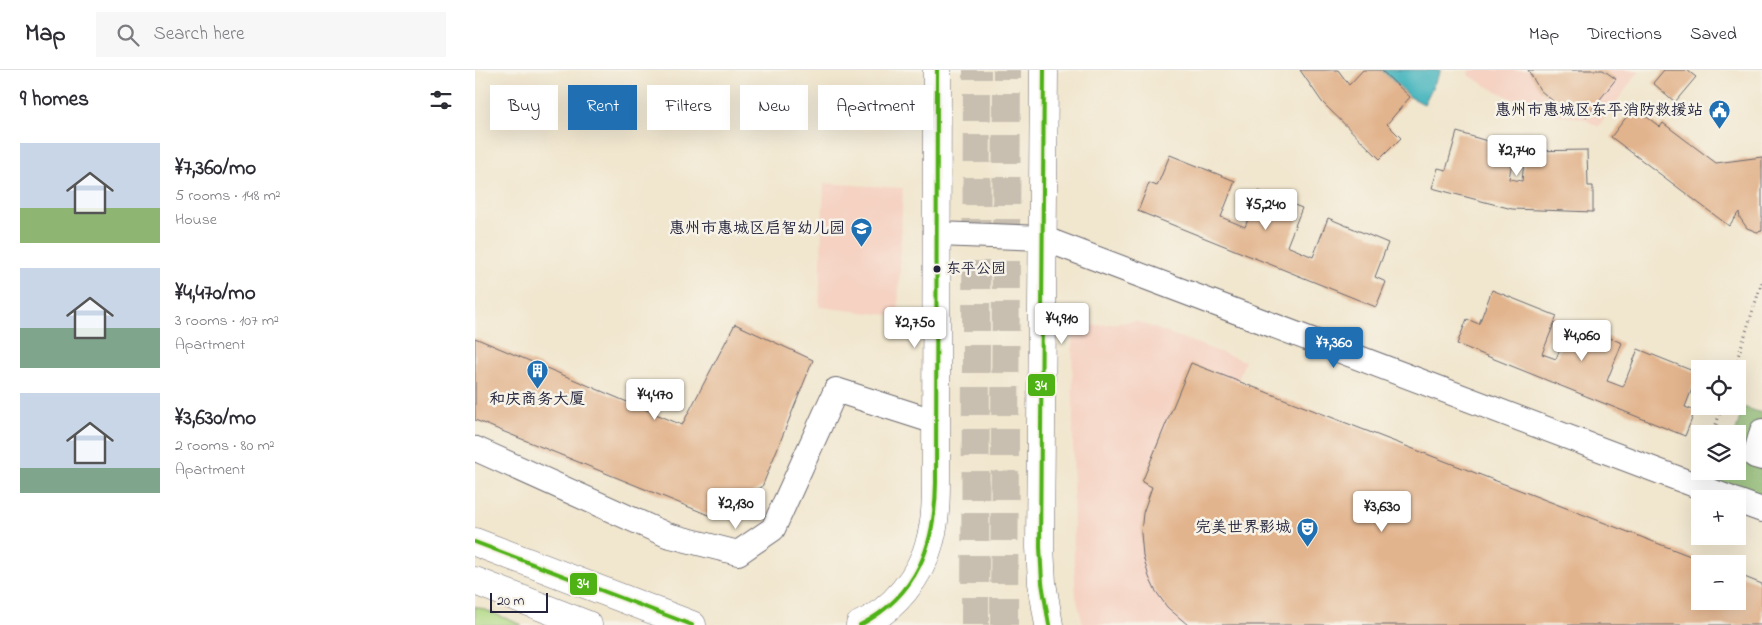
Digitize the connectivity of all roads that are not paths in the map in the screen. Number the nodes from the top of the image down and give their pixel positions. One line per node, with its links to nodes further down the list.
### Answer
1 (937, 70): 3 (main road)
2 (1044, 70): 4 (main road)
3 (937, 234): 4 (street); 5 (main road)
4 (1042, 238): 9 (street); 17 (main road)
5 (936, 422): 7 (street); 16 (main road)
6 (1762, 431): 8 (street)
7 (475, 450)
8 (1762, 458)
9 (1707, 490)
10 (1746, 504): 11 (street)
11 (1762, 510)
12 (475, 542): 15 (main road)
13 (475, 581): 14 (main road)
14 (588, 625)
15 (692, 625)
16 (860, 625)
17 (1049, 625)

